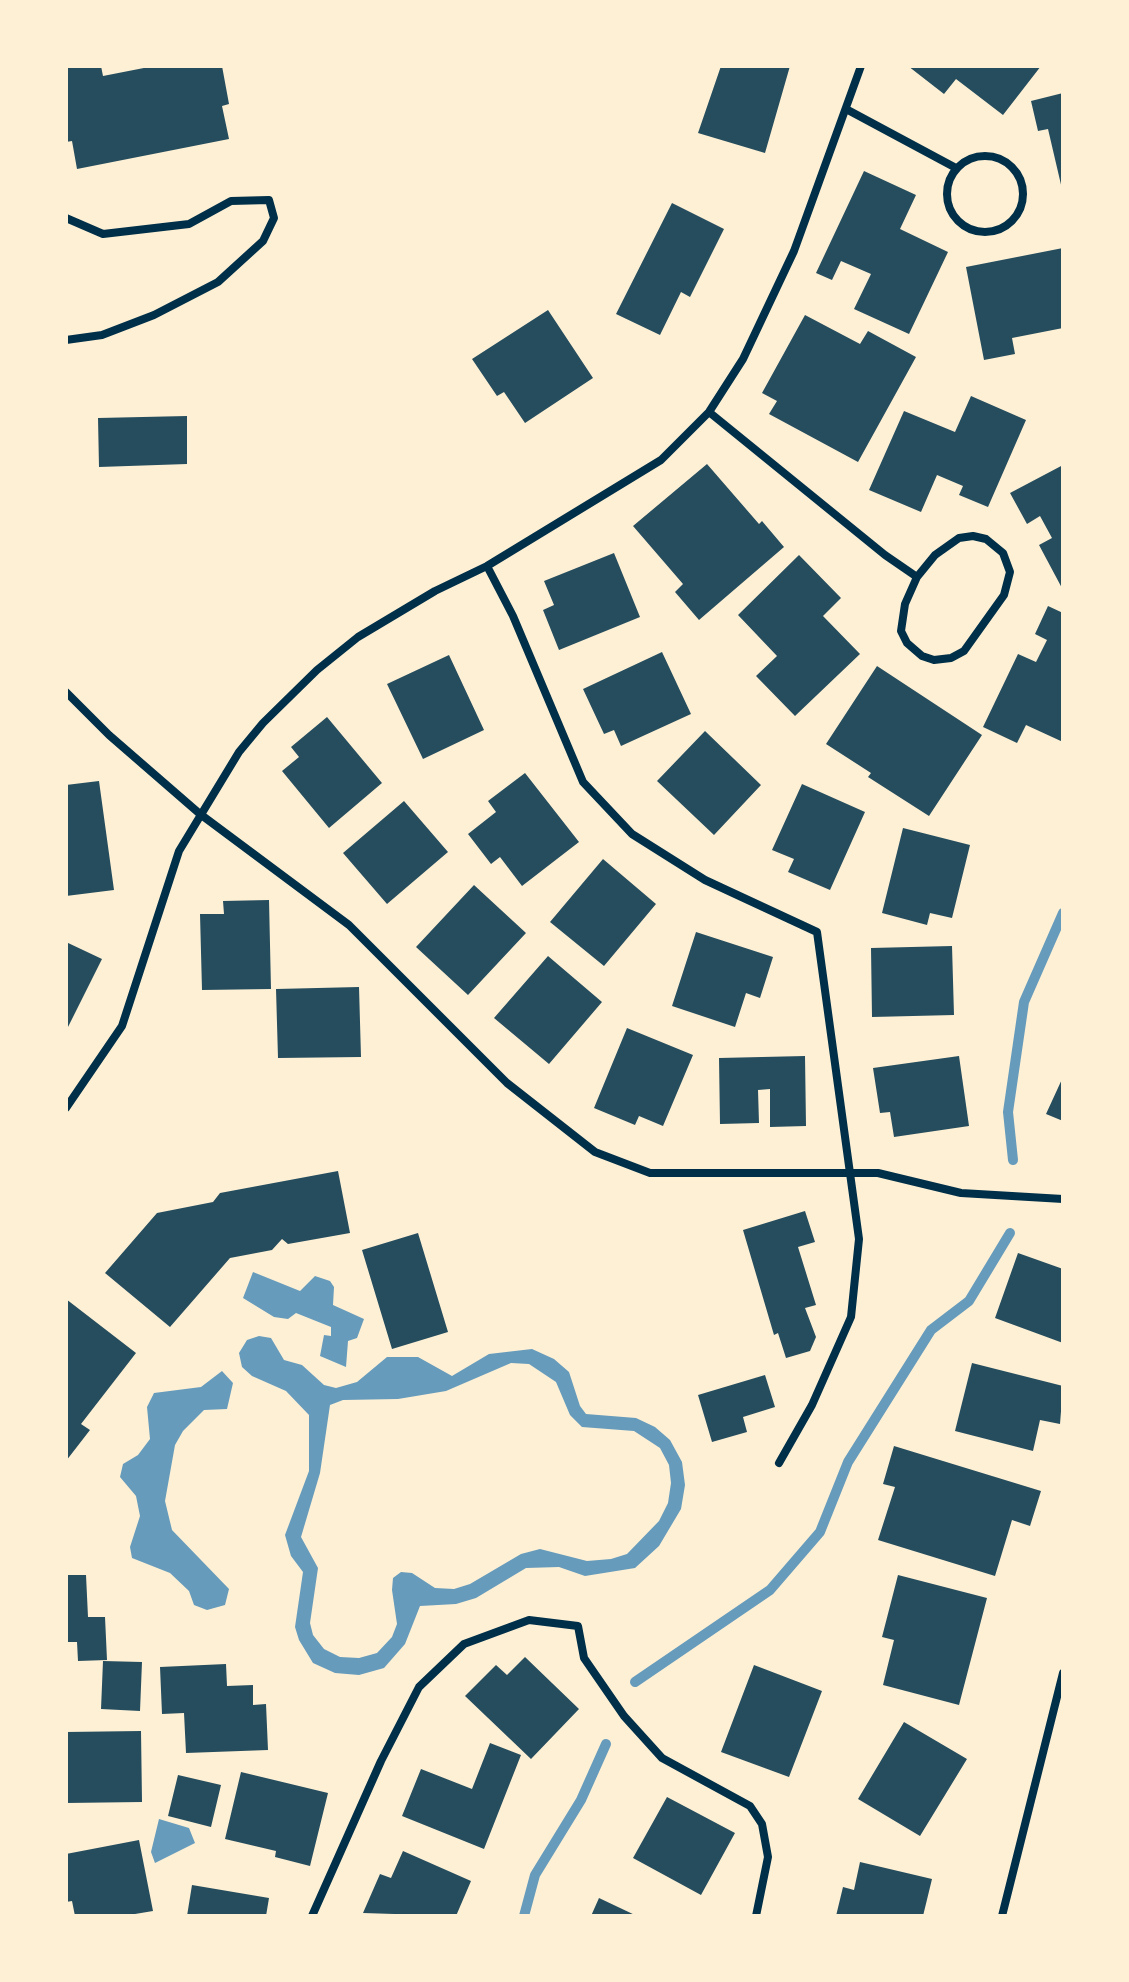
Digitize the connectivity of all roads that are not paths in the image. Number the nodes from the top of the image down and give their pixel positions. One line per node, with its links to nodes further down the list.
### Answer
1 (861, 66): 2 (street)
2 (846, 109): 3 (street); 6 (street)
3 (956, 168): 3 (street)
4 (66, 218): 5 (street)
5 (66, 340)
6 (709, 412): 7 (street); 8 (street)
7 (487, 566): 10 (street); 12 (street)
8 (917, 577): 8 (street)
9 (66, 692): 10 (street)
10 (200, 814): 11 (street); 12 (street)
11 (66, 1108)
12 (851, 1173): 13 (street); 14 (street)
13 (1063, 1199)
14 (779, 1463)
15 (1063, 1673): 18 (street)
16 (312, 1916): 17 (street)
17 (756, 1916)
18 (1002, 1916)

